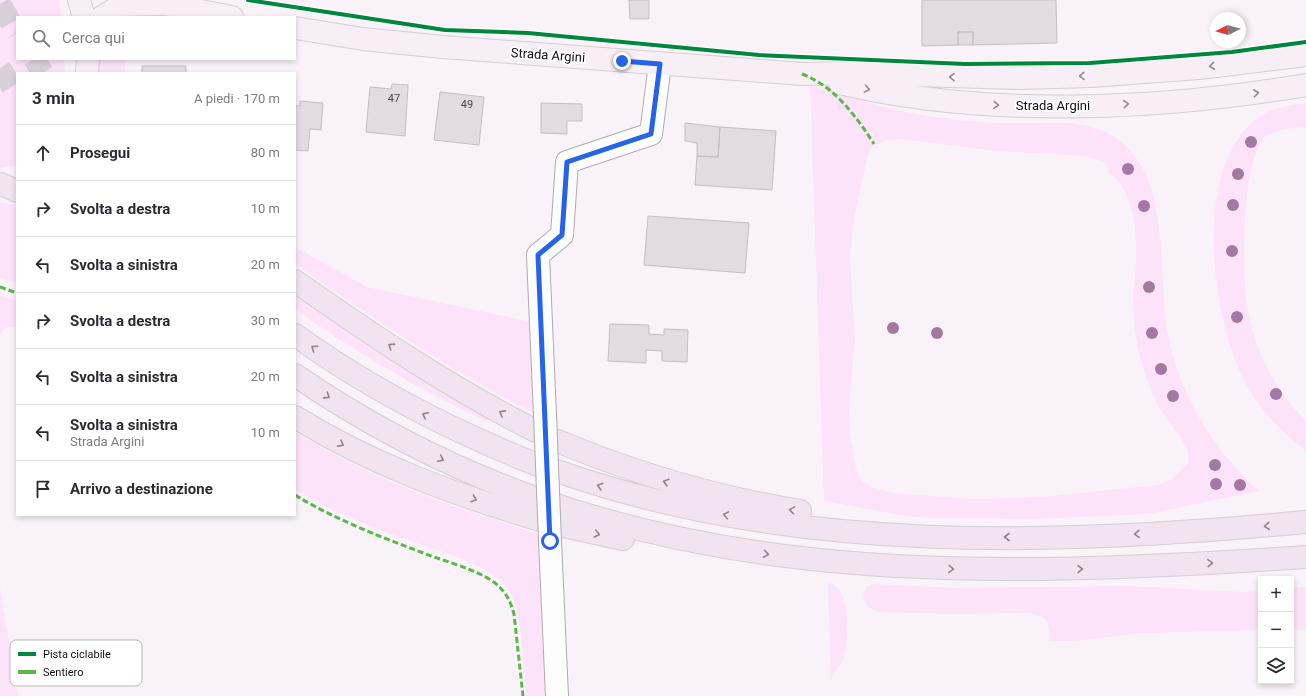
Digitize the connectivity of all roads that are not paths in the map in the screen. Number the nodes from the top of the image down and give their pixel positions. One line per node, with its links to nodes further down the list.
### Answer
1 (79, 0): 4 (main road)
2 (161, 2): 3 (main road); 5 (main road)
3 (195, 5): 6 (main road)
4 (84, 16)
5 (104, 16)
6 (229, 16)
7 (296, 28): 10 (main road, Strada Argini)
8 (1306, 55): 12 (main road, Strada Argini, one-way to 12)
9 (88, 60): 11 (main road)
10 (660, 64): 12 (main road, Strada Argini); 18 (lane)
11 (87, 72)
12 (802, 74): 13 (main road, Strada Argini, one-way to 13)
13 (1306, 85)
14 (296, 282): 18 (highway, one-way to 14)
15 (296, 336): 21 (highway, one-way to 15)
16 (296, 376): 22 (highway, one-way to 22)
17 (296, 418): 20 (highway, one-way to 20)
18 (546, 429): 20 (lane, bridge); 21 (highway, one-way to 18)
19 (1306, 522): 21 (highway, one-way to 21)
20 (550, 528): 22 (highway, one-way to 22); 24 (lane)
21 (969, 537)
22 (742, 551): 23 (highway, one-way to 23)
23 (1306, 557)
24 (557, 696)

